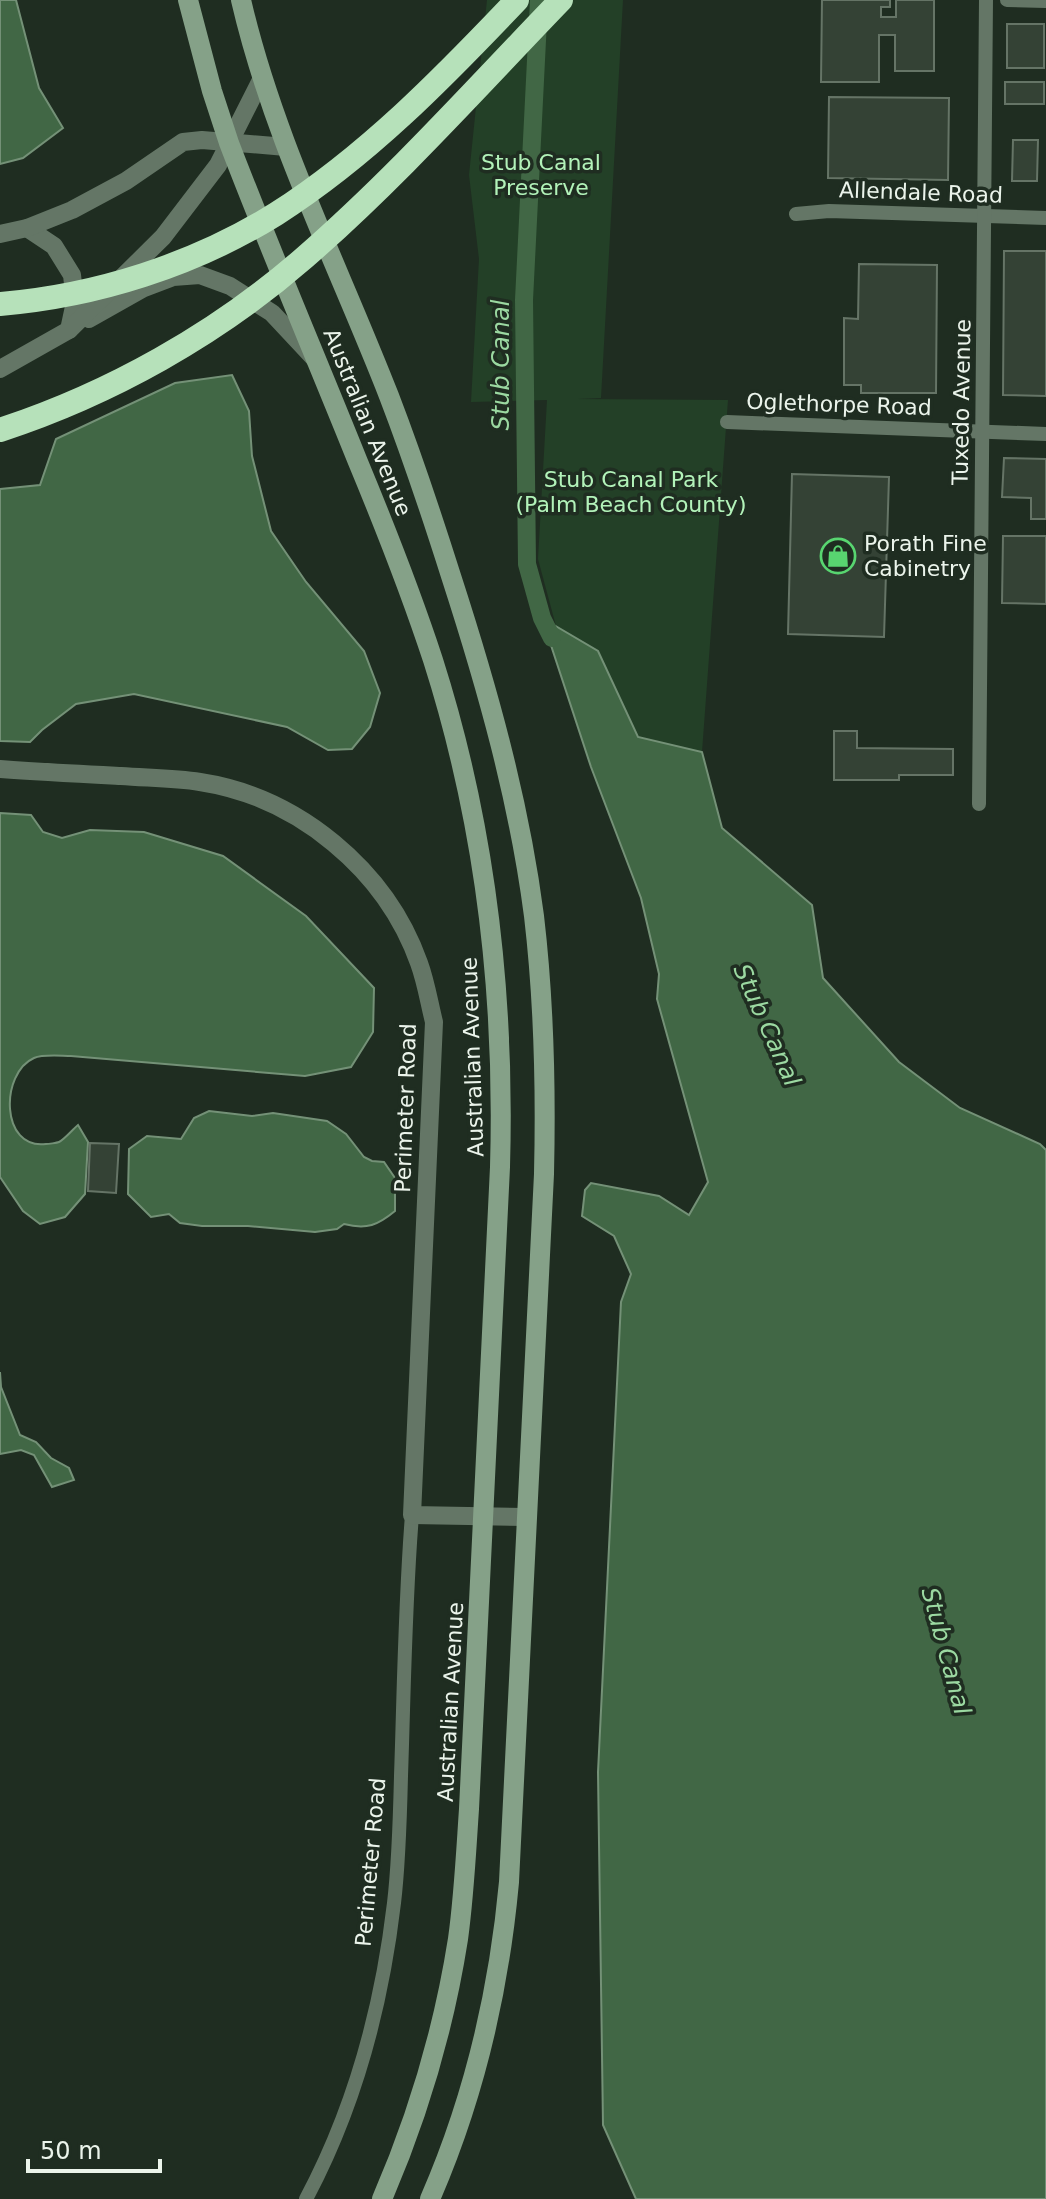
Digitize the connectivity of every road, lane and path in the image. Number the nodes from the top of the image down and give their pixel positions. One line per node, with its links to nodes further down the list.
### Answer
1 (188, 0): 9 (main road, Australian Avenue)
2 (241, 0): 8 (main road, Australian Avenue)
3 (517, 0): 16 (highway, bridge)
4 (561, 0): 21 (highway, bridge)
5 (986, 0): 12 (street, Tuxedo Avenue)
6 (1007, 0): 7 (street)
7 (1046, 1)
8 (262, 78): 9 (street); 10 (main road, Australian Avenue)
9 (229, 143): 10 (street); 14 (street); 17 (street); 18 (main road, Australian Avenue)
10 (286, 147): 28 (main road, Australian Avenue)
11 (796, 214): 12 (street, Allendale Road)
12 (984, 215): 13 (street, Allendale Road); 22 (street, Tuxedo Avenue)
13 (1046, 218)
14 (27, 228): 15 (street); 17 (street)
15 (0, 234)
16 (0, 304)
17 (69, 330): 18 (street); 19 (street)
18 (318, 364): 27 (main road, Australian Avenue)
19 (0, 369)
20 (727, 422): 22 (street, Oglethorpe Road)
21 (0, 430)
22 (983, 432): 23 (street, Oglethorpe Road); 25 (street, Tuxedo Avenue)
23 (1046, 434)
24 (0, 769): 26 (street, Perimeter Road)
25 (979, 804)
26 (412, 1515): 27 (street); 29 (street, Perimeter Road)
27 (483, 1516): 28 (street); 30 (main road, Australian Avenue)
28 (526, 1517): 31 (main road, Australian Avenue)
29 (306, 2199)
30 (382, 2199)
31 (430, 2199)

